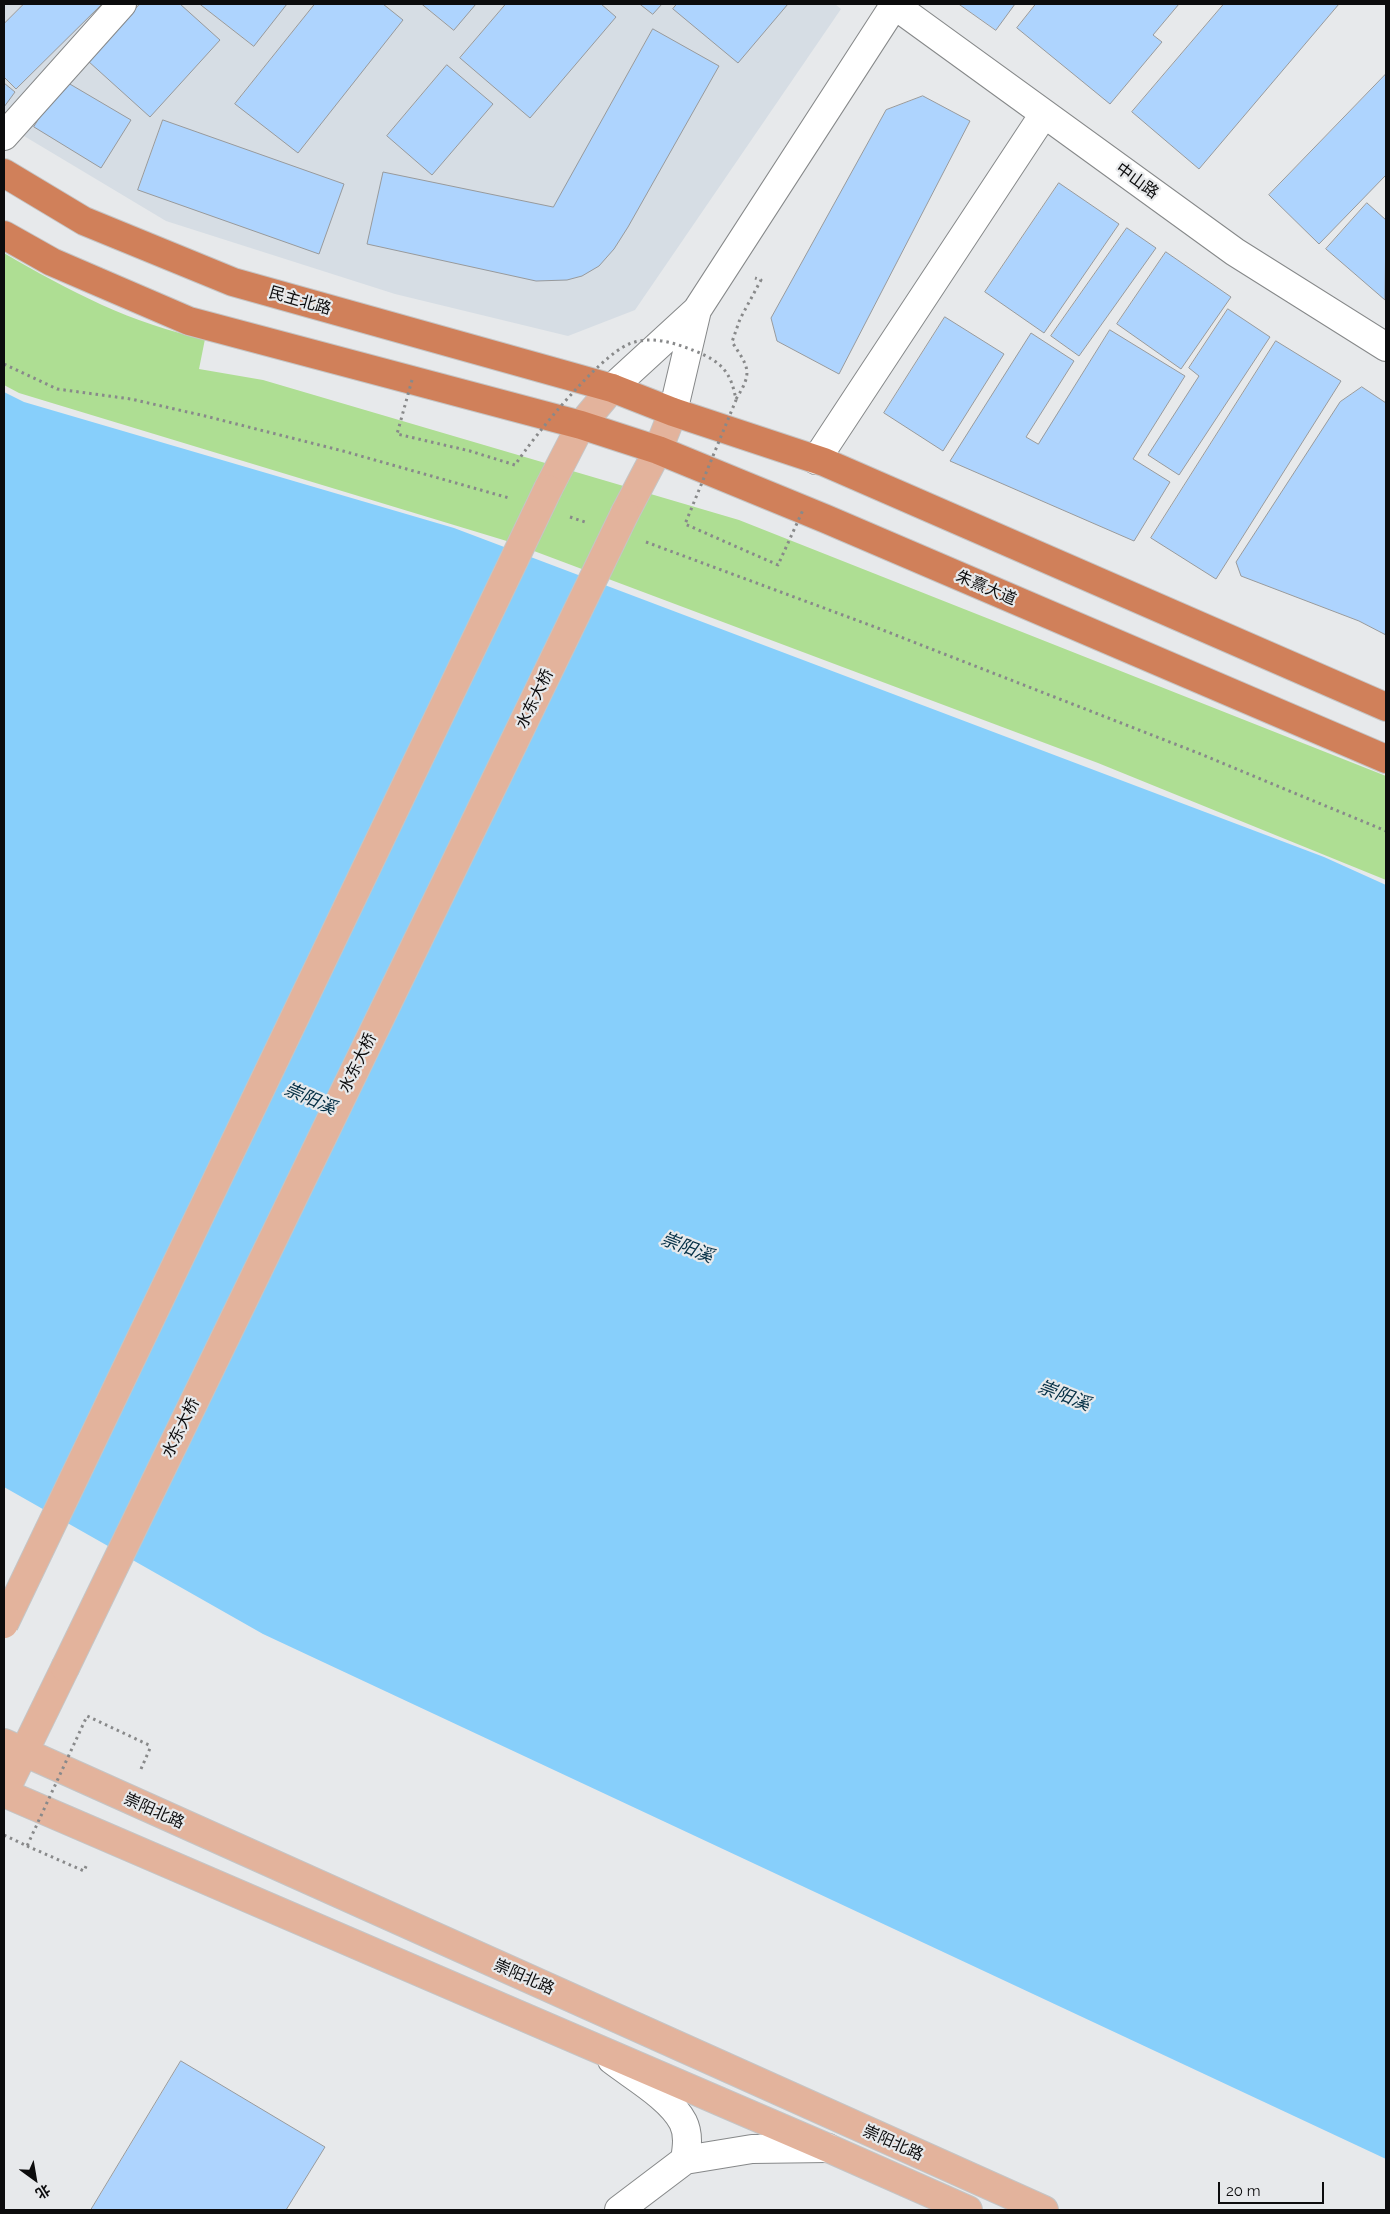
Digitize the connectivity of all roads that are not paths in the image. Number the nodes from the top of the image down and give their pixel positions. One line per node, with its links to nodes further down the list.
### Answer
1 (122, 4): 4 (street)
2 (894, 4): 3 (street, 中山路); 7 (street)
3 (1044, 114): 8 (street, 中山路); 13 (street)
4 (4, 136)
5 (4, 173): 9 (highway, 民主北路)
6 (4, 235): 11 (highway)
7 (697, 310): 9 (street); 10 (street)
8 (1386, 347)
9 (612, 388): 10 (highway); 11 (main road)
10 (673, 412): 12 (main road, 水东大桥); 13 (highway)
11 (581, 425): 12 (highway, 朱熹大道); 16 (main road, bridge)
12 (658, 450): 15 (highway, 朱熹大道); 17 (main road, 水东大桥, bridge)
13 (816, 460): 14 (highway)
14 (1386, 707)
15 (1386, 759)
16 (4, 1624)
17 (14, 1747): 18 (main road, 水东大桥); 24 (main road, 崇阳北路)
18 (4, 1793): 19 (main road, 崇阳北路)
19 (595, 2047): 20 (main road, 崇阳北路); 21 (street)
20 (828, 2148): 21 (street); 23 (main road, 崇阳北路)
21 (685, 2160): 22 (street)
22 (619, 2210)
23 (968, 2210)
24 (1044, 2210)

